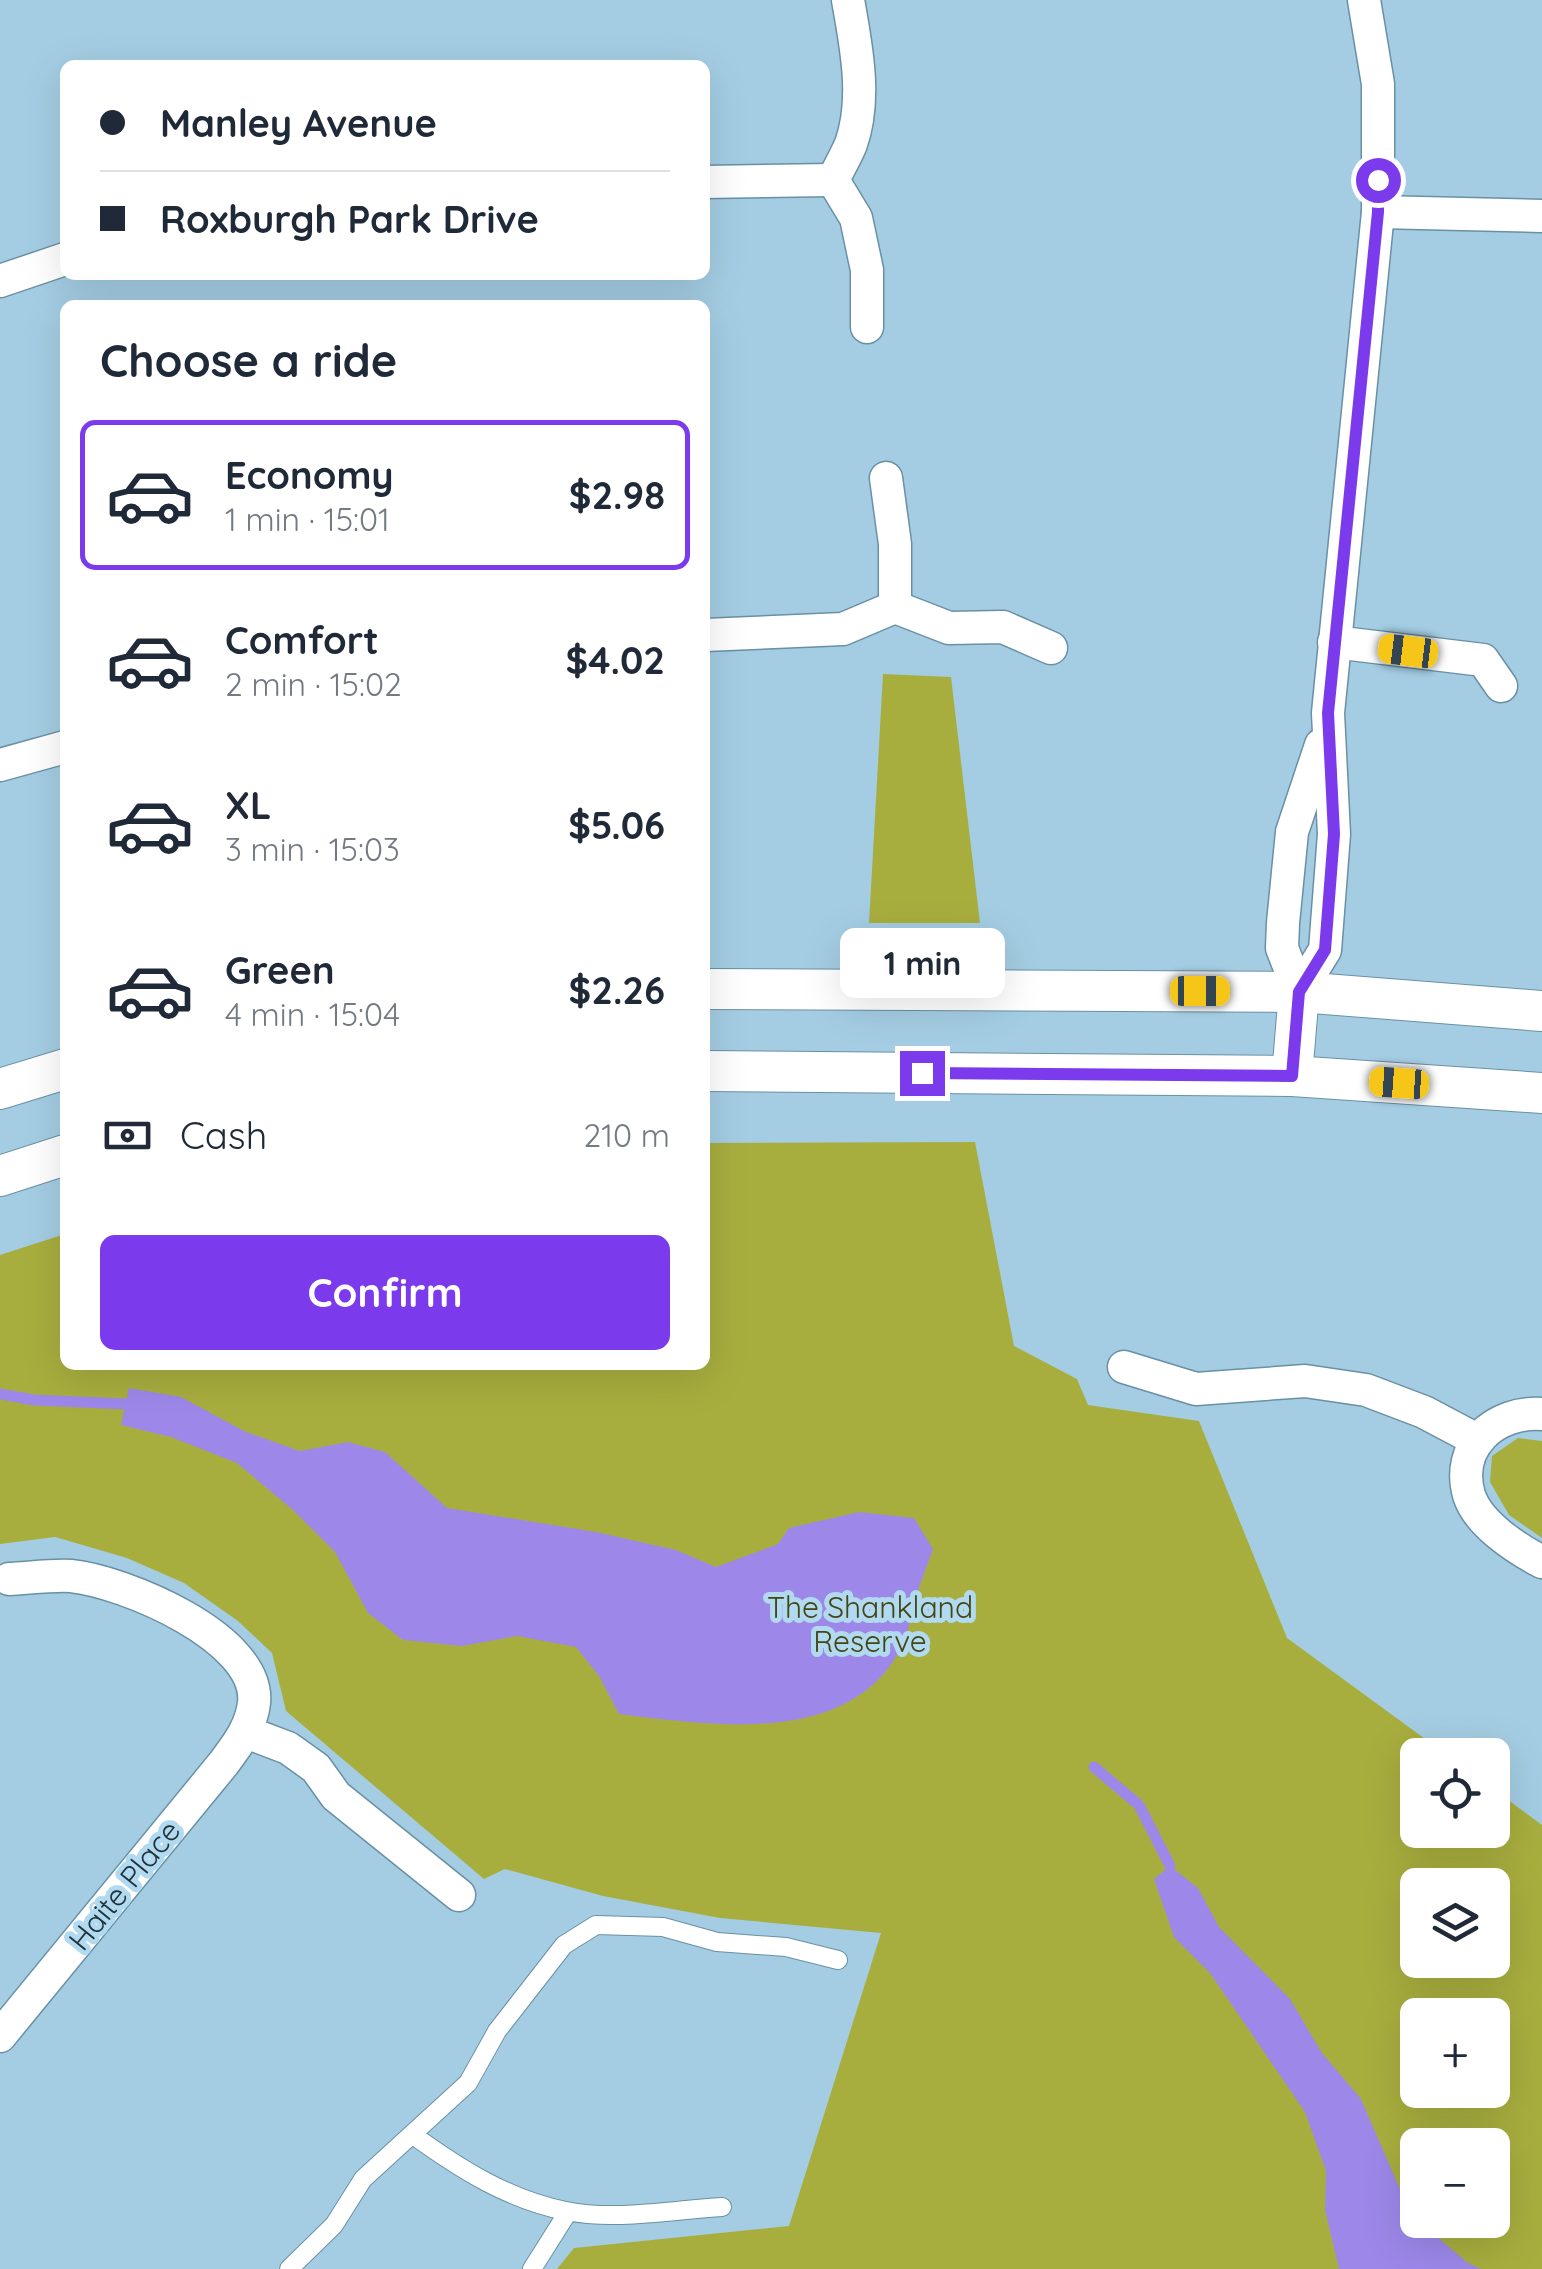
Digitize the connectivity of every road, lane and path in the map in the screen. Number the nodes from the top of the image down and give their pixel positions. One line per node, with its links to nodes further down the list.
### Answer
1 (848, 0): 3 (street)
2 (1364, 0): 5 (street)
3 (833, 180): 4 (street); 9 (street)
4 (710, 182)
5 (1378, 212): 6 (street); 13 (street)
6 (1542, 216)
7 (60, 261): 8 (street)
8 (0, 281)
9 (867, 327)
10 (886, 478): 11 (street)
11 (894, 607): 12 (street); 14 (street)
12 (710, 634)
13 (1334, 642): 15 (street); 16 (street)
14 (1050, 648)
15 (1501, 686)
16 (1327, 727): 19 (street); 20 (street)
17 (60, 747): 18 (street)
18 (0, 765)
19 (1282, 948): 22 (street); 23 (street)
20 (1325, 950): 23 (street); 24 (street)
21 (710, 989): 22 (street)
22 (1240, 991): 23 (street)
23 (1299, 992): 24 (street); 28 (street)
24 (1359, 996): 25 (street)
25 (1542, 1011)
26 (60, 1069): 29 (street)
27 (710, 1070): 28 (street)
28 (1292, 1076): 30 (street)
29 (9, 1078)
30 (1542, 1092)
31 (60, 1156): 32 (street)
32 (1, 1174)
33 (1124, 1368): 35 (street)
34 (1542, 1414): 35 (street)
35 (1475, 1439): 36 (street)
36 (1542, 1562)
37 (9, 1579): 38 (street)
38 (246, 1732): 39 (street); 41 (street, Haite Place)
39 (459, 1895)
40 (838, 1960): 42 (lane)
41 (0, 2036)
42 (413, 2135): 44 (lane); 45 (lane)
43 (722, 2206): 44 (lane)
44 (568, 2212): 46 (lane)
45 (290, 2269)
46 (532, 2269)

